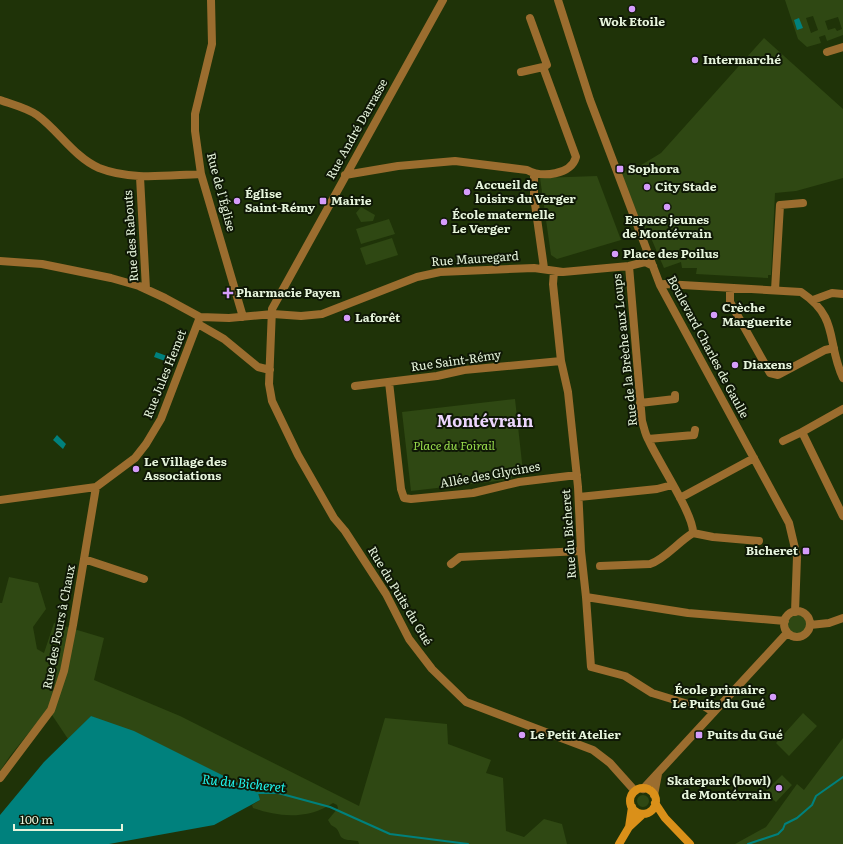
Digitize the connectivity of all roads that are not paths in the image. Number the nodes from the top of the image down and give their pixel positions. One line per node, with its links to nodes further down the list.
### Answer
1 (211, 0): 11 (street, Rue de l'Église)
2 (443, 0): 12 (street, Rue André Darrasse)
3 (558, 0): 17 (street, Boulevard Charles de Gaulle)
4 (530, 18): 7 (street)
5 (843, 46): 6 (street)
6 (827, 52)
7 (543, 67): 8 (street); 10 (street)
8 (521, 72)
9 (0, 100): 13 (street, Rue des Rabouts)
10 (534, 173): 12 (street); 18 (street)
11 (202, 174): 13 (street); 27 (street, Rue de l'Église)
12 (345, 175): 26 (street, Rue André Darrasse)
13 (140, 177): 22 (street, Rue des Rabouts)
14 (803, 203): 23 (street)
15 (0, 261): 22 (street)
16 (629, 266): 17 (street, Rue Mauregard); 19 (street, Rue Mauregard); 36 (street, Rue de la Brèche aux Loups)
17 (653, 266): 20 (street, Boulevard Charles de Gaulle)
18 (544, 268): 19 (street, Rue Mauregard); 26 (street, Rue Mauregard)
19 (554, 271): 30 (street, Rue du Bicheret)
20 (660, 285): 21 (street); 42 (street, Boulevard Charles de Gaulle)
21 (730, 288): 23 (street); 29 (street)
22 (146, 289): 28 (street)
23 (776, 290): 25 (street)
24 (843, 294): 25 (street)
25 (813, 300): 29 (street)
26 (273, 314): 27 (street, Rue Mauregard); 31 (street, Rue du Puits du Gué)
27 (243, 317): 28 (street, Rue Mauregard)
28 (199, 320): 31 (street); 45 (street, Rue Jules Hemet)
29 (834, 348): 32 (street)
30 (561, 361): 33 (street, Rue Saint-Rémy); 43 (street, Rue du Bicheret)
31 (270, 370): 66 (street, Rue du Puits du Gué)
32 (843, 378)
33 (389, 382): 34 (street, Rue Saint-Rémy); 43 (street, Allée des Glycines)
34 (355, 386)
35 (675, 395): 36 (street)
36 (640, 403): 40 (street, Rue de la Brèche aux Loups)
37 (843, 410): 39 (street)
38 (695, 430): 40 (street)
39 (802, 432): 41 (street); 49 (street)
40 (648, 439): 44 (street, Rue de la Brèche aux Loups)
41 (783, 441)
42 (754, 458): 47 (street); 58 (street, Boulevard Charles de Gaulle)
43 (577, 475): 46 (street, Rue du Bicheret)
44 (672, 485): 46 (street); 47 (street, Rue de la Brèche aux Loups)
45 (96, 487): 48 (street); 53 (street, Rue des Fours à Chaux)
46 (579, 497): 52 (street, Rue du Bicheret)
47 (680, 498): 50 (street, Rue de la Brèche aux Loups)
48 (0, 500)
49 (843, 516)
50 (693, 533): 51 (street); 55 (street)
51 (759, 541)
52 (581, 551): 54 (street); 57 (street, Rue du Bicheret)
53 (84, 559): 56 (street); 65 (street, Rue des Fours à Chaux)
54 (451, 564)
55 (600, 566)
56 (144, 579)
57 (586, 597): 60 (street); 63 (street, Rue du Bicheret)
58 (795, 612): 60 (street); 61 (street)
59 (843, 618): 61 (street)
60 (785, 621): 62 (street)
61 (810, 625): 62 (street)
62 (787, 633): 63 (street)
63 (713, 712): 64 (street)
64 (658, 774): 66 (street); 67 (street)
65 (0, 778)
66 (639, 790): 67 (main road); 68 (main road)
67 (655, 799): 69 (main road); 70 (main road)
68 (632, 807): 69 (main road); 71 (main road)
69 (646, 813): 70 (main road); 71 (main road)
70 (665, 818): 73 (main road)
71 (629, 827): 72 (main road)
72 (619, 844)
73 (690, 844)

